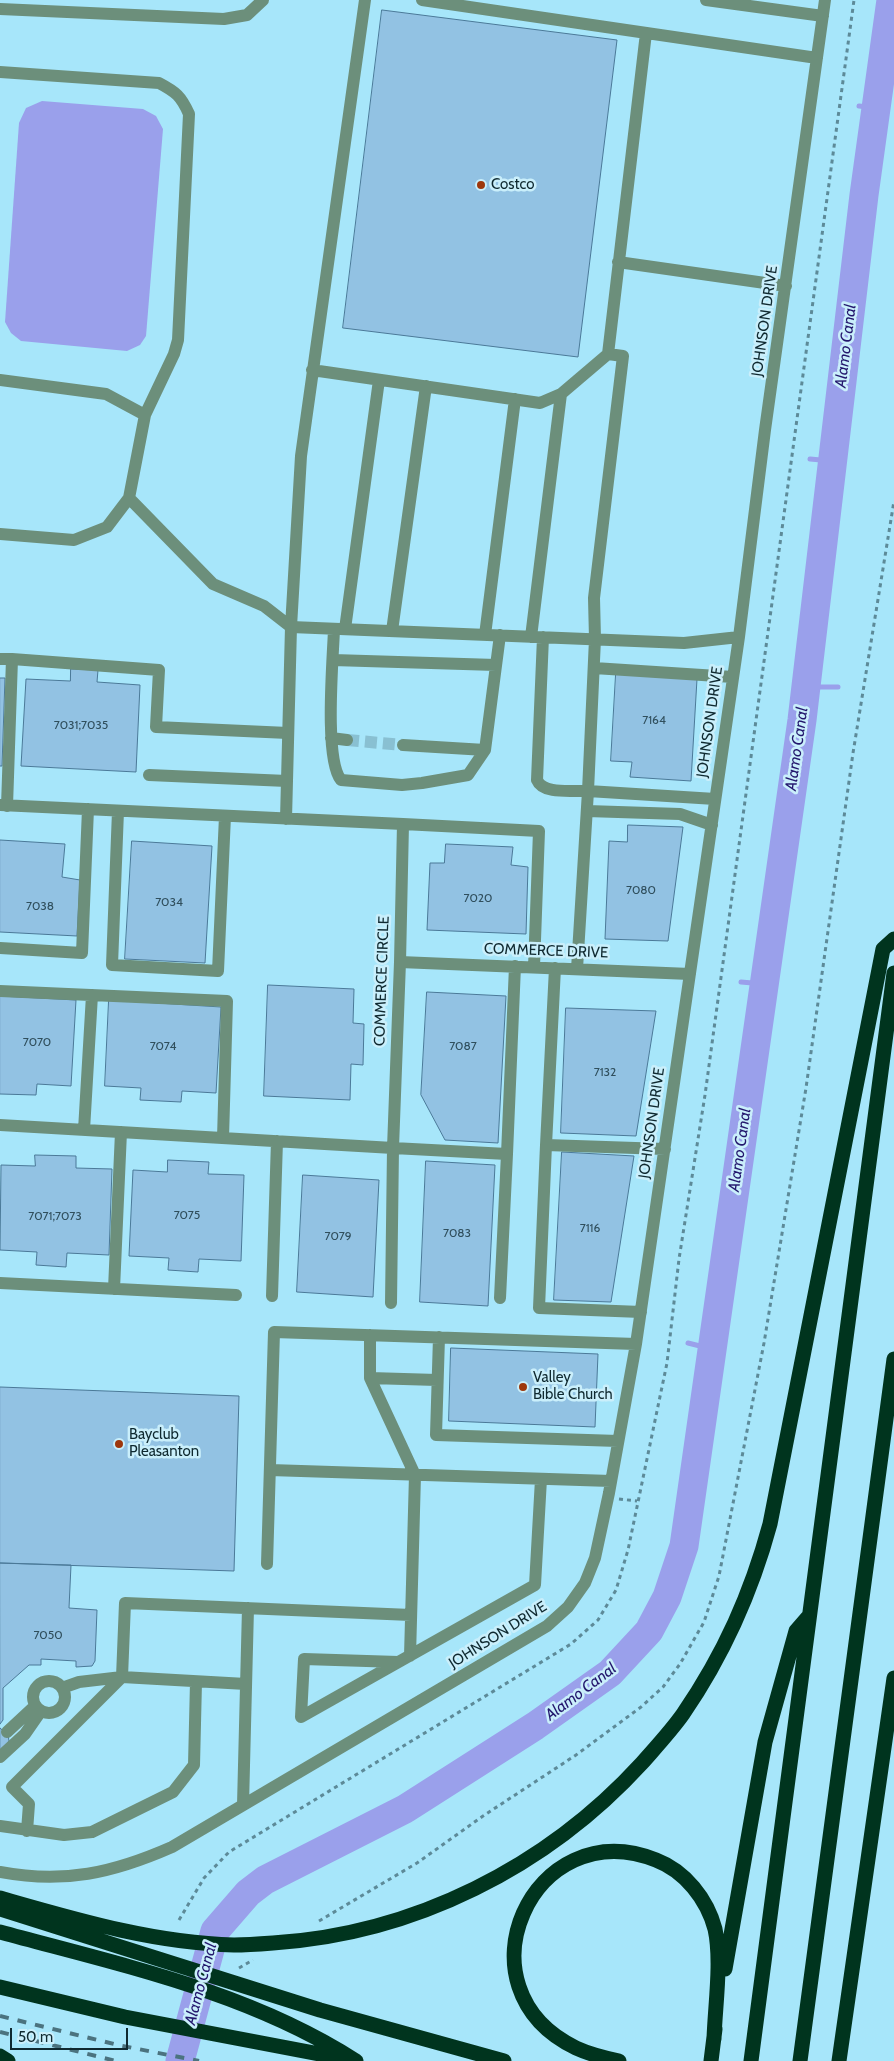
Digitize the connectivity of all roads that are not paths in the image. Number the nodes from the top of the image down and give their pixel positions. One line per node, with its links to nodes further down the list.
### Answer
1 (263, 0): 6 (street)
2 (365, 0): 14 (street)
3 (422, 0): 8 (street)
4 (706, 0): 7 (street)
5 (825, 0): 7 (street, JOHNSON DRIVE)
6 (0, 10)
7 (823, 16): 9 (street, JOHNSON DRIVE)
8 (646, 33): 9 (street); 11 (street)
9 (817, 58): 12 (street, JOHNSON DRIVE)
10 (0, 72): 20 (street)
11 (618, 262): 12 (street); 13 (street)
12 (786, 286): 29 (street, JOHNSON DRIVE)
13 (608, 354): 18 (street); 30 (street)
14 (312, 370): 16 (street); 23 (street)
15 (0, 380): 20 (street)
16 (379, 380): 17 (street); 24 (street)
17 (426, 386): 19 (street); 25 (street)
18 (561, 394): 19 (street); 28 (street)
19 (515, 399): 26 (street)
20 (145, 415): 21 (street)
21 (129, 498): 22 (street); 23 (street)
22 (0, 534)
23 (291, 627): 24 (street); 36 (street)
24 (339, 629): 25 (street); 32 (street)
25 (392, 631): 26 (street)
26 (485, 635): 27 (street)
27 (500, 635): 28 (street); 33 (street)
28 (537, 637): 30 (street); 43 (street)
29 (739, 637): 30 (street); 35 (street, JOHNSON DRIVE)
30 (595, 639): 34 (street)
31 (6, 659): 36 (street); 45 (street)
32 (333, 660): 33 (street); 37 (street)
33 (496, 665): 40 (street)
34 (594, 668): 35 (street); 43 (street)
35 (733, 677): 44 (street, JOHNSON DRIVE)
36 (288, 733): 42 (street)
37 (331, 738): 38 (street); 40 (street)
38 (347, 740)
39 (403, 745): 40 (street)
40 (486, 750)
41 (149, 775): 42 (street)
42 (287, 781): 50 (street)
43 (588, 791): 44 (street); 48 (street)
44 (715, 799): 52 (street, JOHNSON DRIVE)
45 (4, 805): 46 (street)
46 (88, 809): 47 (street); 54 (street)
47 (118, 811): 49 (street); 49 (street)
48 (586, 811): 52 (street); 59 (street)
49 (225, 816): 50 (street)
50 (286, 819): 51 (street)
51 (403, 824): 55 (street, COMMERCE CIRCLE); 57 (street)
52 (712, 825): 61 (street, JOHNSON DRIVE)
53 (894, 939): 111 (highway)
54 (0, 948)
55 (400, 962): 56 (street, COMMERCE DRIVE); 70 (street, COMMERCE CIRCLE)
56 (515, 966): 57 (street, COMMERCE DRIVE); 72 (street)
57 (534, 967): 58 (street, COMMERCE DRIVE)
58 (555, 968): 59 (street, COMMERCE DRIVE); 69 (street)
59 (577, 969): 61 (street, COMMERCE DRIVE)
60 (894, 973): 94 (highway)
61 (690, 974): 71 (street, JOHNSON DRIVE)
62 (0, 991): 63 (street)
63 (92, 995): 65 (street); 67 (street)
64 (0, 1125): 65 (street)
65 (84, 1130): 66 (street)
66 (121, 1132): 67 (street); 74 (street)
67 (223, 1138): 68 (street)
68 (277, 1141): 70 (street); 76 (street)
69 (546, 1145): 71 (street); 79 (street)
70 (393, 1148): 72 (street); 78 (street, COMMERCE CIRCLE)
71 (665, 1148): 79 (street, JOHNSON DRIVE)
72 (507, 1154): 77 (street)
73 (0, 1283): 74 (street)
74 (114, 1289): 75 (street)
75 (236, 1295)
76 (272, 1296)
77 (500, 1298)
78 (390, 1303)
79 (641, 1312): 82 (street, JOHNSON DRIVE)
80 (370, 1335): 81 (street); 84 (street); 87 (street)
81 (439, 1337): 82 (street); 85 (street)
82 (636, 1344): 86 (street, JOHNSON DRIVE)
83 (894, 1359): 117 (highway)
84 (370, 1378): 85 (street); 88 (street)
85 (437, 1380): 86 (street)
86 (618, 1441): 90 (street, JOHNSON DRIVE)
87 (270, 1470): 88 (street); 91 (street)
88 (415, 1475): 89 (street); 93 (street)
89 (541, 1479): 90 (street); 95 (street)
90 (611, 1482): 107 (street, JOHNSON DRIVE)
91 (267, 1564)
92 (248, 1608): 93 (street); 97 (street); 100 (street)
93 (411, 1614): 95 (street)
94 (809, 1616): 115 (highway); 124 (highway)
95 (410, 1656): 96 (street)
96 (398, 1662): 96 (street)
97 (122, 1678): 99 (street); 101 (street); 104 (street)
98 (894, 1678): 118 (highway)
99 (196, 1682): 100 (street); 109 (street)
100 (246, 1684): 107 (street)
101 (62, 1688): 102 (street); 103 (street)
102 (38, 1708): 103 (street); 105 (street); 106 (street)
103 (60, 1708): 104 (street)
104 (75, 1724): 109 (street)
105 (7, 1732)
106 (0, 1757)
107 (243, 1805): 110 (street, JOHNSON DRIVE)
108 (0, 1826): 109 (street)
109 (27, 1831)
110 (0, 1872)
111 (0, 1898)
112 (0, 1909): 121 (highway)
113 (0, 1932): 120 (highway)
114 (0, 1987): 120 (highway)
115 (714, 2039): 122 (highway); 123 (highway)
116 (0, 2056): 119 (highway)
117 (800, 2058)
118 (839, 2060)
119 (8, 2061)
120 (358, 2061)
121 (504, 2061)
122 (619, 2061)
123 (711, 2061)
124 (751, 2061)

